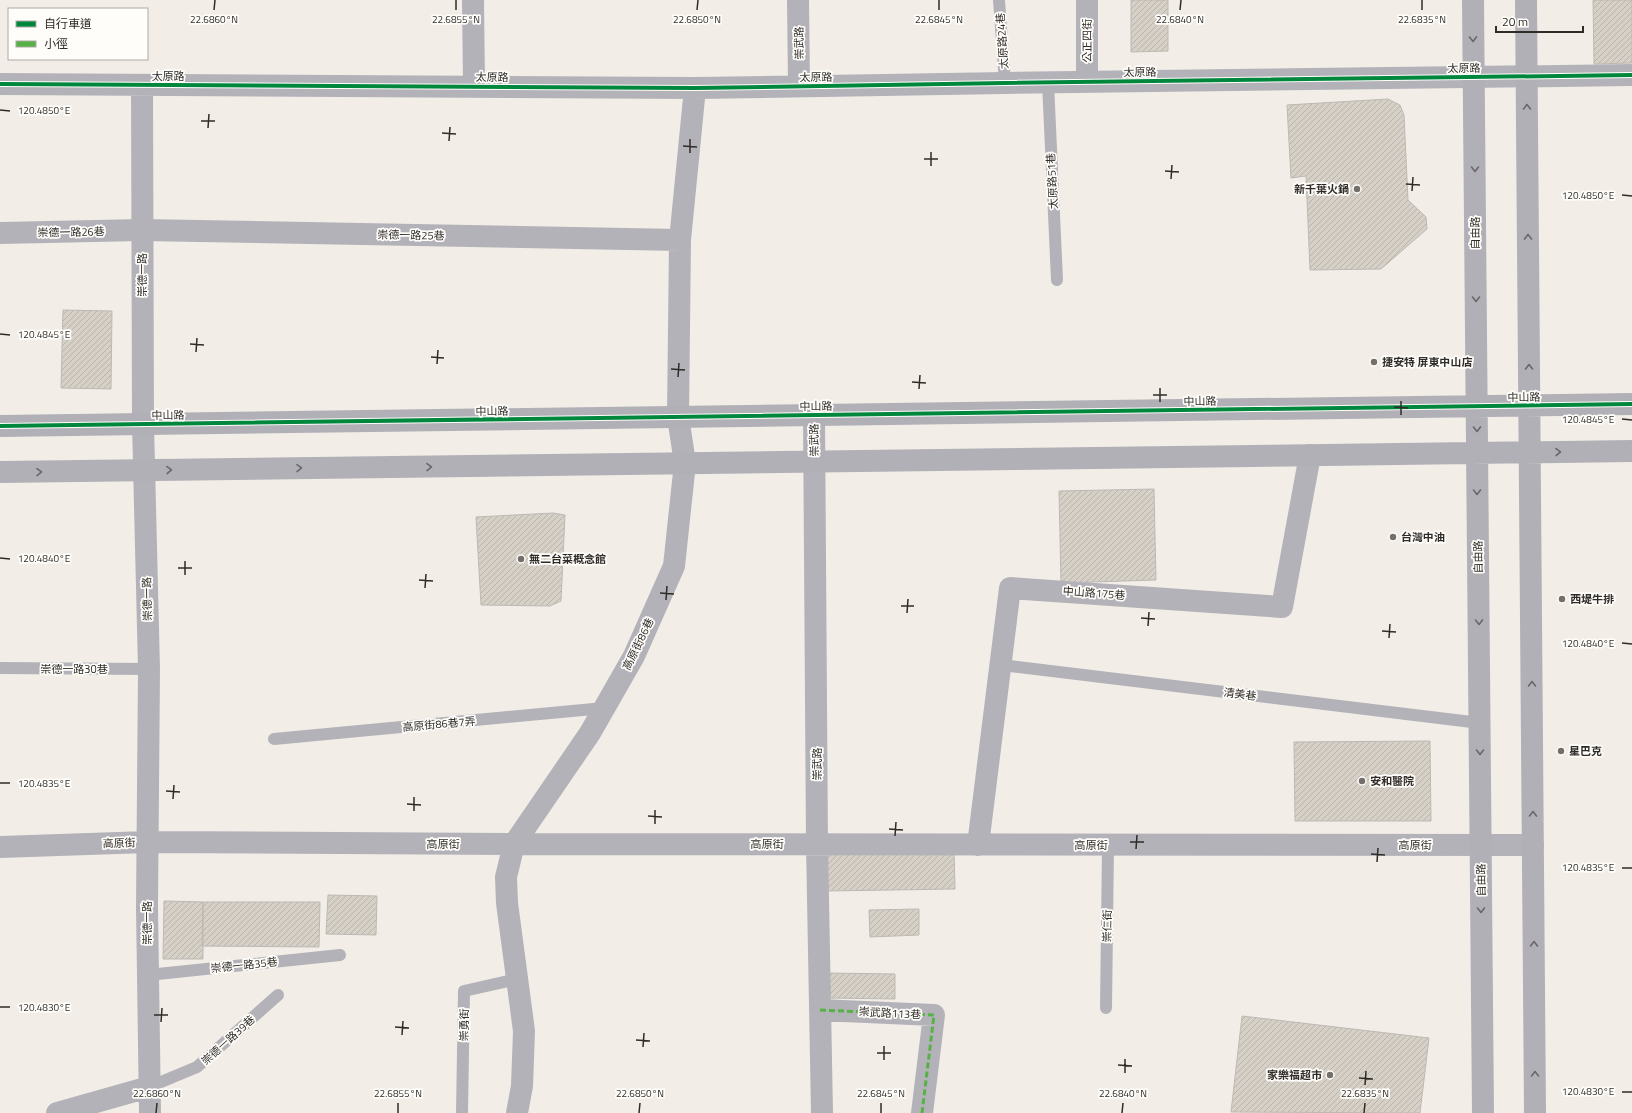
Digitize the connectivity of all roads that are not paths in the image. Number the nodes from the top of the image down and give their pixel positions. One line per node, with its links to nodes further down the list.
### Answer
1 (473, 0): 15 (street)
2 (798, 0): 16 (street, 崇武路)
3 (999, 0): 12 (lane, 太原路24巷)
4 (1087, 0): 11 (street, 公正四街)
5 (1473, 0): 8 (street, 自由路, one-way to 8)
6 (1526, 0): 9 (street)
7 (1632, 75): 9 (street, 太原路)
8 (1474, 77): 9 (street, 太原路); 11 (street, 太原路); 23 (street, 自由路, one-way to 23)
9 (1526, 77): 24 (street, one-way to 9)
10 (1048, 82): 11 (street, 太原路); 12 (street, 太原路); 21 (lane, 太原路51巷)
11 (1087, 82)
12 (1006, 83): 16 (street, 太原路)
13 (0, 84): 14 (street, 太原路)
14 (142, 85): 15 (street, 太原路); 18 (street, 崇德一路)
15 (474, 86): 17 (street, 太原路)
16 (799, 86): 17 (street, 太原路)
17 (695, 88): 20 (street, 高原街86巷)
18 (142, 230): 19 (street, 崇德一路26巷); 20 (street, 崇德一路25巷); 27 (street, 崇德一路)
19 (0, 233)
20 (680, 240): 26 (street, 高原街86巷)
21 (1057, 280)
22 (1632, 404): 24 (street, 中山路)
23 (1476, 406): 24 (street, 中山路); 25 (street, 中山路); 31 (street, 自由路, one-way to 31)
24 (1530, 406): 30 (street)
25 (814, 415): 26 (street, 中山路); 33 (street, 崇武路)
26 (678, 417): 27 (street, 中山路); 34 (street, 高原街86巷)
27 (143, 424): 28 (street, 中山路); 35 (street, 崇德一路)
28 (0, 426)
29 (1632, 451): 30 (street, one-way to 29)
30 (1530, 452): 31 (street); 49 (street, one-way to 30)
31 (1477, 453): 32 (street); 41 (street, 自由路, one-way to 41)
32 (1310, 455): 33 (street); 37 (street, 中山路175巷)
33 (814, 462): 34 (street); 45 (street, 崇武路)
34 (685, 463): 35 (street, one-way to 34); 40 (street, 高原街86巷)
35 (145, 470): 36 (street, one-way to 35); 39 (street, 崇德一路)
36 (0, 472)
37 (1001, 665): 41 (lane, 清美巷); 46 (street, 中山路175巷)
38 (0, 668): 39 (lane, 崇德一路30巷)
39 (149, 669): 43 (street, 崇德一路)
40 (604, 708): 42 (lane, 高原街86巷7弄); 44 (street, 高原街86巷)
41 (1480, 723): 48 (street, 自由路, one-way to 48)
42 (274, 740)
43 (147, 842): 44 (street, 高原街); 50 (street, 高原街); 52 (street, 崇德一路)
44 (514, 844): 45 (street, 高原街); 53 (street)
45 (817, 844): 46 (street, 高原街); 56 (street, 崇武路)
46 (978, 844): 47 (street, 高原街)
47 (1108, 845): 48 (street, 高原街); 55 (lane, 崇仁街)
48 (1480, 845): 49 (street, 高原街); 64 (street, 自由路, one-way to 64)
49 (1533, 845): 65 (street, one-way to 49)
50 (0, 847)
51 (340, 955): 52 (lane, 崇德一路35巷)
52 (148, 975): 57 (street, 崇德一路)
53 (517, 979): 60 (lane, 崇勇街); 61 (street)
54 (278, 995): 57 (lane, 崇德一路39巷)
55 (1106, 1008)
56 (820, 1010): 62 (street, 崇武路); 63 (street, 崇武路113巷)
57 (150, 1087): 58 (street); 59 (street, 崇德一路)
58 (57, 1113)
59 (150, 1113)
60 (462, 1113)
61 (517, 1113)
62 (822, 1113)
63 (922, 1113)
64 (1483, 1113)
65 (1535, 1113)

